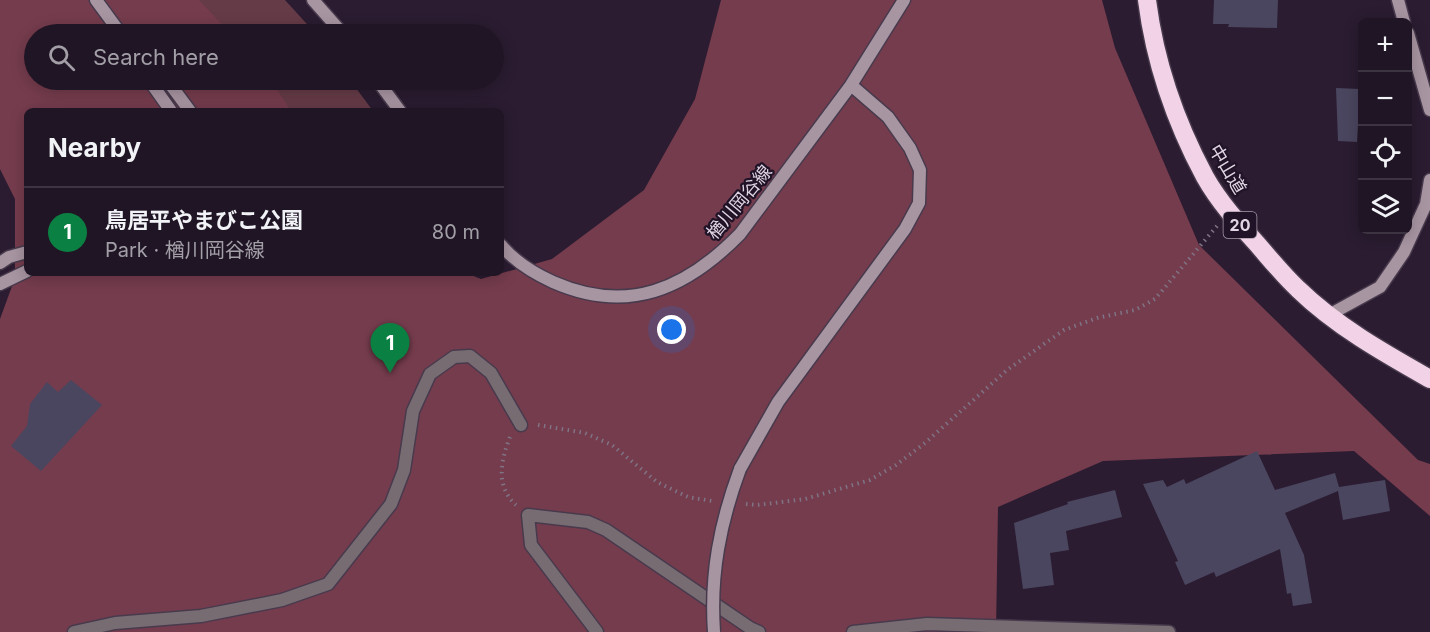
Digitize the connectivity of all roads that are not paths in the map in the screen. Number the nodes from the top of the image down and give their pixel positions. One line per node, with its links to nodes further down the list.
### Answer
1 (96, 0): 7 (street)
2 (313, 0): 8 (street)
3 (904, 0): 10 (street, 楢川岡谷線)
4 (1147, 0): 24 (highway, 中山道 / 20)
5 (1398, 0): 6 (street)
6 (1403, 18)
7 (114, 24)
8 (334, 24)
9 (1412, 50): 17 (street)
10 (851, 85): 19 (street, 楢川岡谷線); 29 (street, bridge)
11 (156, 90): 14 (street)
12 (174, 90): 15 (street)
13 (384, 90): 16 (street)
14 (169, 108)
15 (188, 108)
16 (398, 108)
17 (1430, 110)
18 (1430, 180): 24 (street)
19 (504, 249)
20 (24, 253): 21 (street)
21 (0, 263)
22 (24, 272): 23 (street)
23 (0, 284)
24 (1329, 315): 25 (highway, 中山道 / 20)
25 (1430, 379)
26 (521, 425): 27 (street)
27 (74, 632)
28 (597, 632): 30 (street)
29 (714, 632)
30 (759, 632)
31 (853, 632): 32 (street)
32 (1169, 632)

